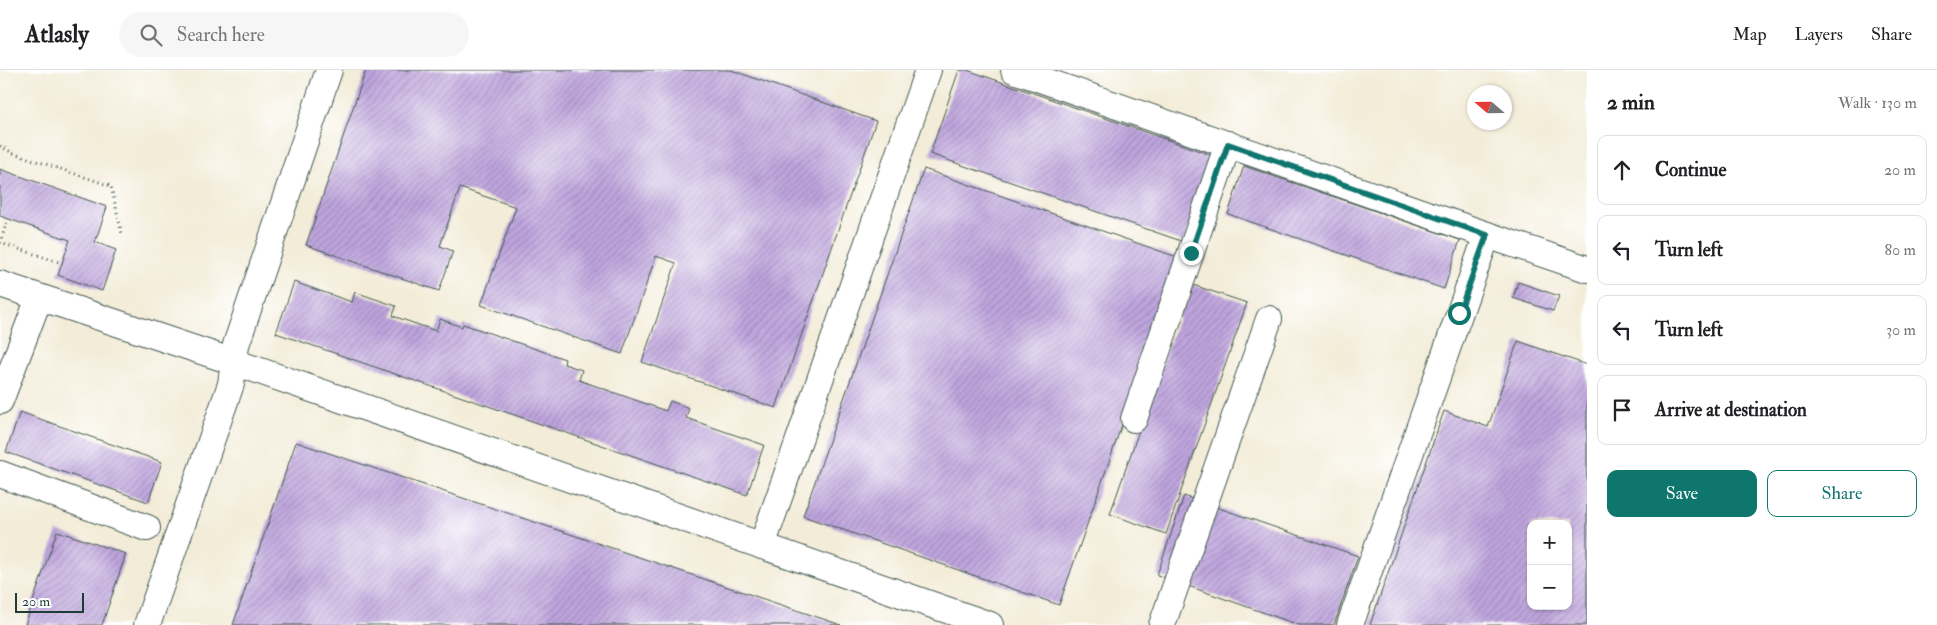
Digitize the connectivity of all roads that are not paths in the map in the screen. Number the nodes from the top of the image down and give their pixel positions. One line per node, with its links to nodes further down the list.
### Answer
1 (329, 70): 10 (lane)
2 (928, 70): 15 (lane)
3 (1014, 70): 4 (lane)
4 (1228, 144): 5 (lane); 12 (lane)
5 (1487, 235): 6 (lane); 19 (lane)
6 (1587, 269)
7 (0, 284): 8 (lane)
8 (40, 298): 10 (lane); 11 (lane)
9 (1269, 319): 18 (lane)
10 (234, 362): 15 (lane); 16 (lane)
11 (0, 401)
12 (1134, 419)
13 (0, 474): 14 (lane)
14 (147, 528)
15 (762, 546): 17 (lane)
16 (148, 625)
17 (990, 625)
18 (1162, 625)
19 (1350, 625)

